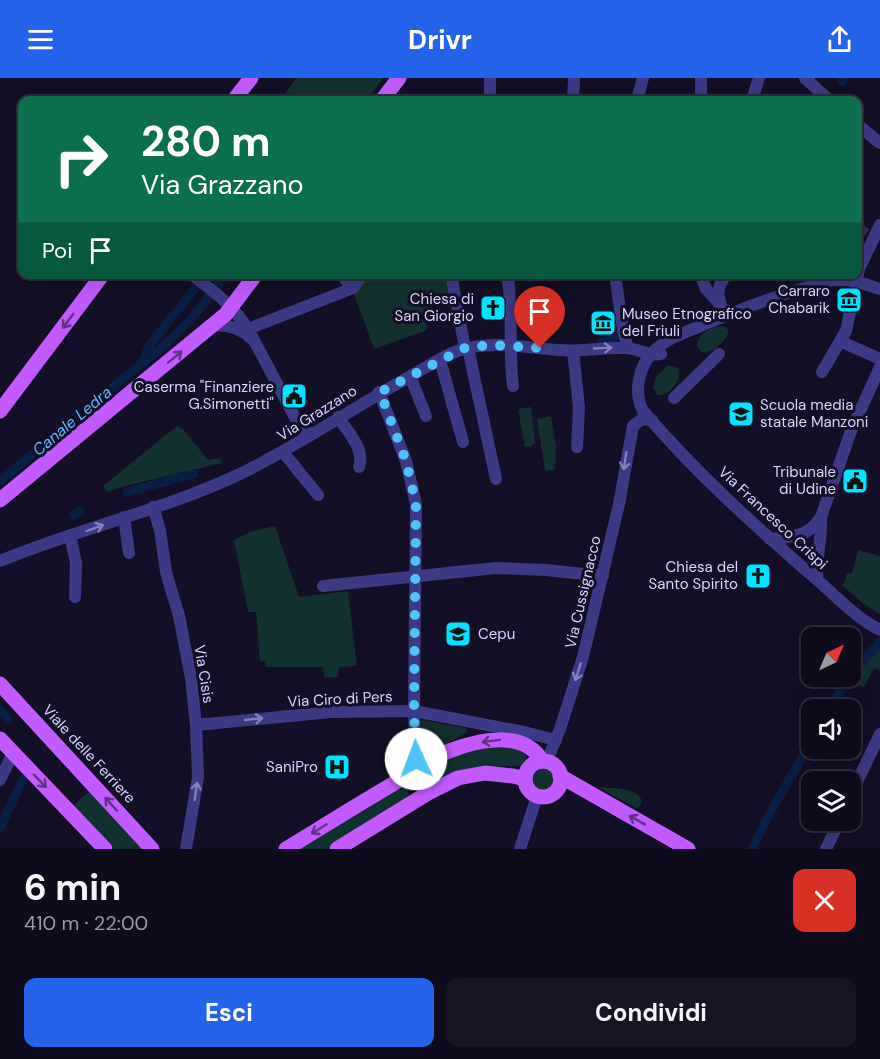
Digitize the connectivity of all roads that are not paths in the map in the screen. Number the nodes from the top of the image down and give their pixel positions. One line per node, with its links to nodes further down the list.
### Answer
1 (251, 78): 10 (main road)
2 (399, 78): 11 (main road)
3 (490, 78): 12 (street)
4 (574, 78): 13 (street)
5 (643, 78): 14 (street)
6 (702, 78): 15 (street)
7 (759, 78): 16 (street)
8 (805, 78): 17 (street)
9 (816, 78): 18 (street)
10 (237, 96)
11 (385, 96)
12 (490, 96)
13 (573, 96)
14 (639, 96)
15 (701, 96)
16 (753, 96)
17 (823, 96)
18 (825, 96)
19 (862, 128): 20 (street)
20 (880, 143)
21 (878, 231): 22 (street)
22 (862, 263)
23 (99, 279): 59 (main road, one-way to 59)
24 (197, 279): 37 (street)
25 (251, 279): 37 (main road)
26 (345, 279): 35 (street)
27 (359, 279): 35 (street)
28 (452, 279): 44 (street)
29 (508, 279): 43 (street)
30 (616, 279): 45 (street)
31 (702, 279): 38 (street)
32 (724, 279): 38 (street)
33 (857, 279): 34 (street)
34 (857, 282): 36 (street); 38 (street); 41 (street)
35 (353, 288): 40 (street)
36 (880, 289)
37 (226, 302): 39 (main road); 40 (street)
38 (723, 310): 48 (street)
39 (213, 326): 42 (street); 71 (main road, one-way to 39)
40 (248, 329): 42 (street)
41 (840, 341): 49 (street); 53 (street)
42 (255, 342): 64 (street)
43 (511, 345): 44 (street, Via Grazzano); 46 (street, Via Grazzano); 55 (street)
44 (467, 348): 50 (street, Via Grazzano); 69 (street)
45 (631, 348): 46 (street, Via Grazzano, one-way to 45); 48 (street, Via Grazzano); 51 (street)
46 (573, 351): 66 (street)
47 (719, 354): 58 (street)
48 (655, 355): 51 (street); 62 (street)
49 (880, 359)
50 (440, 360): 54 (street, Via Grazzano); 65 (street)
51 (643, 367): 57 (street, Via Cussignacco)
52 (880, 368): 74 (street)
53 (822, 372)
54 (410, 376): 56 (street, Via Grazzano); 60 (street)
55 (513, 386)
56 (380, 392): 61 (street, Via Grazzano); 83 (street)
57 (639, 395): 62 (street); 63 (street, Via Cussignacco)
58 (674, 398)
59 (0, 411)
60 (426, 416)
61 (338, 417): 64 (street, Via Grazzano); 68 (street)
62 (652, 420): 63 (street); 78 (street, Via Francesco Crispi)
63 (633, 426): 82 (street, Via Cussignacco, one-way to 82)
64 (314, 433): 67 (street, Via Grazzano)
65 (463, 442)
66 (577, 447)
67 (283, 452): 70 (street); 72 (street, Via Grazzano)
68 (359, 467)
69 (496, 479)
70 (318, 495)
71 (0, 500)
72 (153, 507): 73 (street, Via Grazzano); 90 (street, Via Cisis)
73 (124, 517): 76 (street, Via Grazzano, one-way to 73); 80 (street)
74 (821, 517): 75 (street); 77 (street)
75 (802, 534): 77 (street); 78 (street); 79 (street)
76 (70, 535): 81 (street, Via Grazzano); 86 (street)
77 (821, 538): 79 (street)
78 (770, 539): 84 (street, Via Francesco Crispi)
79 (818, 551): 84 (street)
80 (129, 553)
81 (0, 561)
82 (603, 576): 83 (street); 93 (street, Via Cussignacco, one-way to 93)
83 (415, 577): 85 (street); 89 (street)
84 (817, 579): 87 (street, Via Francesco Crispi)
85 (323, 586)
86 (75, 597)
87 (880, 630)
88 (0, 684): 105 (main road, Viale delle Ferriere, one-way to 88)
89 (414, 711): 90 (street, Via Ciro di Pers, one-way to 89); 93 (street, Via Ciro di Pers); 97 (street)
90 (196, 725): 106 (street, Via Cisis, one-way to 90)
91 (880, 734): 94 (street)
92 (0, 739): 95 (main road)
93 (555, 740): 96 (street, Via Cussignacco)
94 (877, 748): 99 (street)
95 (13, 753): 101 (street); 104 (main road, one-way to 104)
96 (544, 761): 97 (main road, one-way to 97); 98 (main road); 100 (main road)
97 (416, 768): 107 (main road, one-way to 107)
98 (560, 776): 102 (main road); 110 (main road, one-way to 98)
99 (861, 777)
100 (525, 779): 102 (main road); 108 (main road)
101 (0, 780)
102 (537, 796): 109 (street)
103 (835, 831): 111 (street)
104 (105, 849)
105 (151, 849)
106 (186, 849)
107 (286, 849)
108 (337, 849)
109 (520, 849)
110 (688, 849)
111 (826, 849)

